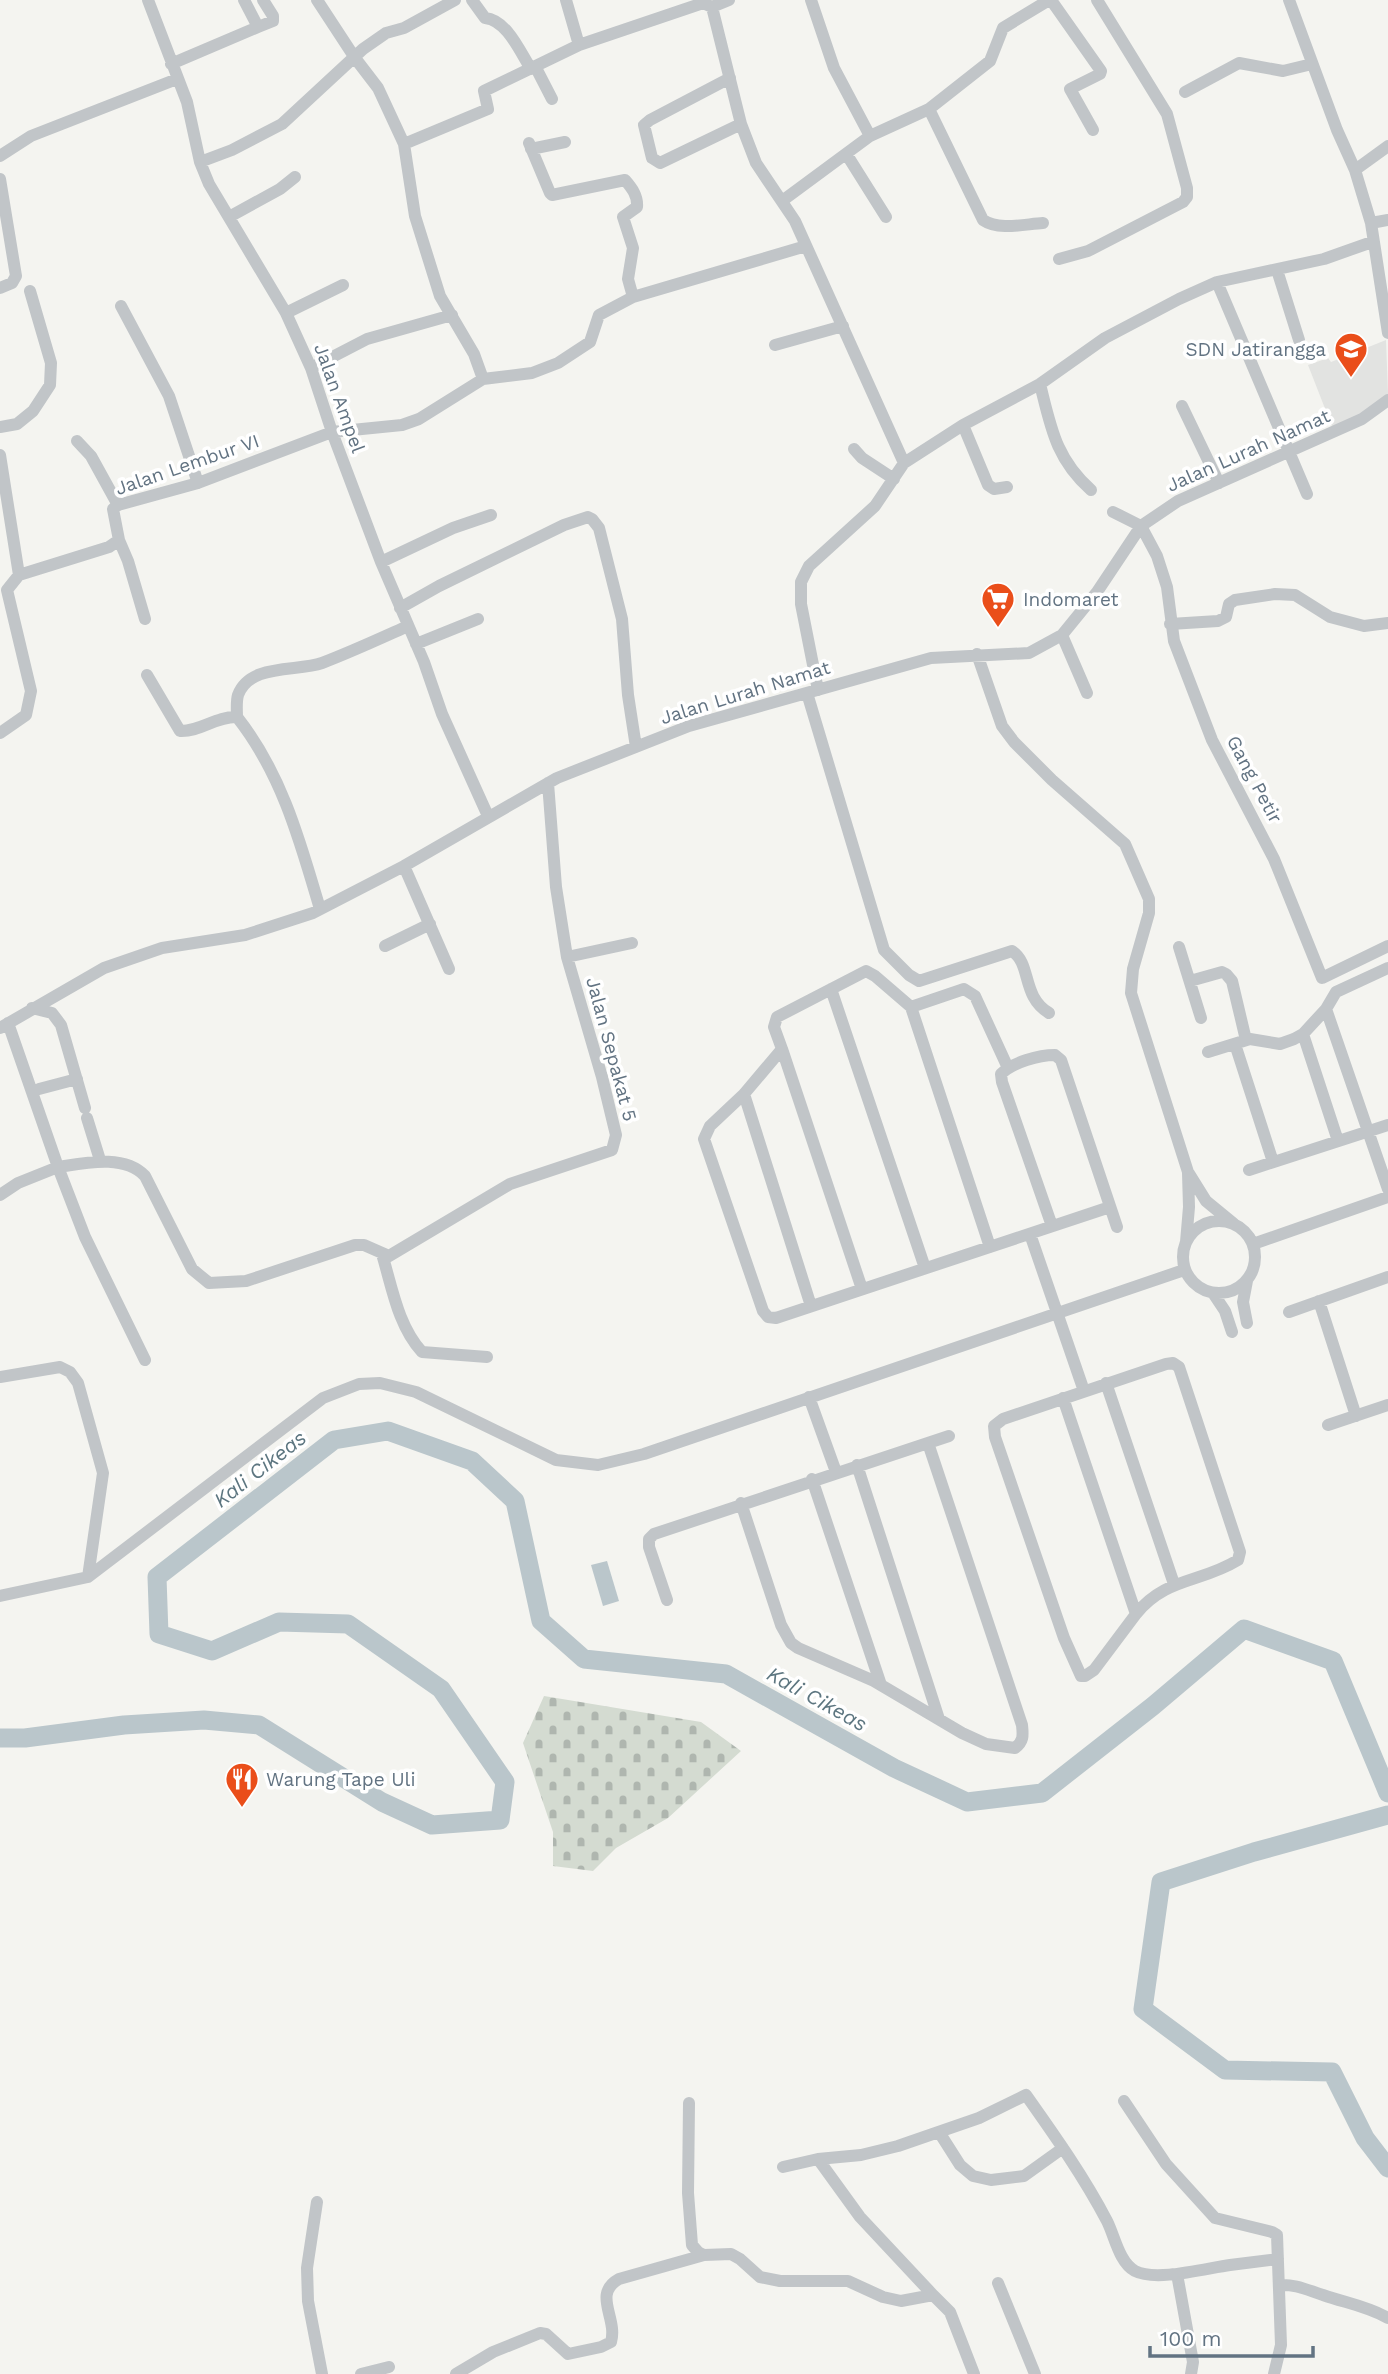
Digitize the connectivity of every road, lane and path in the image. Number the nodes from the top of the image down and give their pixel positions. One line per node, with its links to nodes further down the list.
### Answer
1 (148, 0): 17 (street, Jalan Ampel)
2 (244, 0): 14 (street)
3 (263, 0): 14 (street)
4 (317, 0): 16 (street)
5 (455, 0): 16 (street)
6 (472, 0): 19 (street)
7 (566, 0): 15 (street)
8 (729, 0): 13 (street)
9 (811, 0): 27 (street)
10 (1050, 0): 24 (street); 26 (street)
11 (1097, 0): 45 (street)
12 (1289, 0): 18 (street)
13 (712, 7): 15 (street); 20 (street)
14 (258, 27): 17 (street)
15 (579, 45): 19 (street)
16 (355, 58): 29 (street); 33 (street)
17 (171, 64): 21 (street, Jalan Ampel)
18 (1312, 64): 22 (street); 34 (street)
19 (533, 68): 23 (street); 29 (street)
20 (730, 78): 25 (street); 25 (street)
21 (177, 79): 31 (street); 33 (street, Jalan Ampel)
22 (1185, 92)
23 (552, 99)
24 (929, 109): 27 (street); 41 (street)
25 (741, 124): 37 (street)
26 (1093, 130)
27 (870, 136): 32 (street)
28 (565, 142): 51 (street)
29 (404, 144): 54 (street)
30 (1388, 146): 34 (street)
31 (3, 154)
32 (847, 155): 37 (street); 39 (street)
33 (200, 162): 38 (street, Jalan Ampel)
34 (1355, 170): 42 (street)
35 (295, 177): 38 (street)
36 (0, 178): 49 (street)
37 (782, 201): 44 (street)
38 (229, 217): 53 (street, Jalan Ampel)
39 (886, 217)
40 (1388, 220): 42 (street)
41 (1043, 223)
42 (1371, 223): 43 (street)
43 (1372, 242): 46 (street); 56 (street)
44 (806, 246): 51 (street); 55 (street)
45 (1059, 259)
46 (1277, 270): 47 (street); 57 (street)
47 (1217, 282): 61 (street); 69 (street)
48 (344, 285): 53 (street)
49 (0, 288)
50 (30, 291): 65 (street)
51 (634, 298): 60 (street)
52 (121, 306): 73 (street)
53 (286, 313): 59 (street, Jalan Ampel)
54 (452, 314): 59 (street); 60 (street)
55 (843, 326): 58 (street); 71 (street)
56 (1387, 328)
57 (1299, 340)
58 (775, 345)
59 (311, 368): 66 (street, Jalan Ampel)
60 (483, 379): 66 (street, Jalan Lembur VI)
61 (1040, 384): 64 (street); 76 (street)
62 (1388, 400): 69 (street, Jalan Lurah Namat)
63 (1182, 406): 74 (street)
64 (963, 425): 71 (street); 75 (street)
65 (0, 428)
66 (332, 432): 73 (street, Jalan Lembur VI); 83 (street, Jalan Ampel)
67 (77, 441): 78 (street)
68 (854, 449): 72 (street)
69 (1290, 452): 74 (street, Jalan Lurah Namat); 77 (street)
70 (0, 455): 84 (street)
71 (904, 463): 72 (street)
72 (894, 479): 96 (street)
73 (198, 483): 78 (street, Jalan Lembur VI)
74 (1219, 483): 81 (street, Jalan Lurah Namat)
75 (1007, 487)
76 (1091, 490)
77 (1307, 494)
78 (118, 505): 82 (street, Jalan Lembur VI)
79 (1113, 512): 81 (street)
80 (491, 514): 83 (street)
81 (1141, 526): 90 (street, Gang Petir); 92 (street, Jalan Lurah Namat)
82 (119, 540): 84 (street); 87 (street, Jalan Lembur VI)
83 (381, 562): 86 (street, Jalan Ampel)
84 (19, 575): 85 (street)
85 (4, 590): 99 (street)
86 (400, 608): 91 (street, Jalan Ampel); 100 (street)
87 (145, 619)
88 (478, 619): 93 (street)
89 (1388, 623): 90 (street)
90 (1170, 624): 108 (street, Gang Petir)
91 (408, 626): 93 (street, Jalan Ampel); 98 (street)
92 (1062, 635): 94 (street, Jalan Lurah Namat); 97 (street)
93 (416, 644): 102 (street, Jalan Ampel)
94 (977, 654): 96 (street, Jalan Lurah Namat); 137 (street)
95 (147, 675): 98 (street)
96 (812, 692): 100 (street, Jalan Lurah Namat); 119 (street)
97 (1087, 693)
98 (237, 717): 104 (street)
99 (0, 733)
100 (636, 747): 101 (street, Jalan Lurah Namat)
101 (548, 783): 102 (street, Jalan Lurah Namat); 110 (street, Jalan Sepakat 5)
102 (488, 816): 103 (street, Jalan Lurah Namat)
103 (404, 866): 104 (street, Jalan Lurah Namat); 105 (street)
104 (320, 909): 117 (street, Jalan Lurah Namat)
105 (430, 924): 107 (street); 111 (street)
106 (632, 943): 110 (street)
107 (386, 946)
108 (1388, 946)
109 (1179, 947): 113 (street)
110 (567, 957): 149 (street, Jalan Sepakat 5)
111 (449, 969)
112 (1386, 969): 114 (street); 118 (street)
113 (1190, 981): 120 (street); 123 (street)
114 (1388, 985)
115 (831, 989): 116 (street); 124 (street); 150 (street)
116 (911, 1007): 126 (street); 148 (street)
117 (32, 1008): 121 (street, Jalan Lurah Namat); 127 (street)
118 (1326, 1009): 122 (street); 131 (street)
119 (1049, 1013)
120 (1201, 1018)
121 (4, 1026): 135 (street)
122 (1303, 1034): 123 (street); 132 (street)
123 (1240, 1042): 125 (street); 134 (street)
124 (782, 1049): 129 (street); 154 (street)
125 (1208, 1052)
126 (1007, 1068): 141 (street); 143 (street)
127 (77, 1079): 128 (street); 133 (street)
128 (39, 1088)
129 (744, 1094): 157 (street); 157 (street)
130 (1388, 1125): 131 (street)
131 (1368, 1131): 132 (street); 138 (street)
132 (1338, 1141): 134 (street)
133 (100, 1160): 135 (street); 149 (street)
134 (1273, 1162): 136 (street)
135 (58, 1167): 139 (street); 163 (street)
136 (1249, 1170)
137 (1188, 1172): 142 (street); 146 (street)
138 (1388, 1189)
139 (0, 1195)
140 (1388, 1198): 147 (street)
141 (1110, 1207): 143 (street); 144 (street)
142 (1234, 1224): 146 (street); 147 (street)
143 (1052, 1226): 145 (street)
144 (1117, 1227)
145 (1030, 1234): 148 (street); 158 (street)
146 (1186, 1242): 151 (street)
147 (1253, 1244): 152 (street)
148 (990, 1247): 150 (street)
149 (382, 1254): 162 (street)
150 (926, 1268): 154 (street)
151 (1184, 1270): 155 (street); 158 (street)
152 (1247, 1281): 155 (street); 160 (street)
153 (1387, 1282): 156 (street)
154 (862, 1289): 157 (street)
155 (1213, 1293): 161 (street)
156 (1319, 1301): 159 (street); 170 (street)
157 (811, 1307)
158 (1057, 1312): 166 (street); 167 (street)
159 (1289, 1312)
160 (1247, 1323)
161 (1232, 1332)
162 (488, 1357)
163 (145, 1360)
164 (0, 1377): 178 (street)
165 (1106, 1383): 166 (street); 179 (street); 179 (street)
166 (1084, 1391): 168 (street)
167 (809, 1397): 175 (street); 178 (street)
168 (1063, 1398): 182 (street); 182 (street)
169 (1388, 1405): 170 (street)
170 (1356, 1416): 171 (street)
171 (1328, 1425)
172 (949, 1436): 173 (street)
173 (928, 1443): 174 (street); 184 (street)
174 (857, 1465): 175 (street); 184 (street)
175 (836, 1472): 176 (street)
176 (813, 1479): 177 (street); 183 (street)
177 (741, 1503): 181 (street); 183 (street)
178 (88, 1577): 180 (street)
179 (1174, 1584): 182 (street)
180 (0, 1596)
181 (667, 1600)
182 (1136, 1614)
183 (881, 1685): 184 (street)
184 (939, 1719)
185 (1124, 2101): 193 (street)
186 (689, 2102): 192 (street)
187 (939, 2132): 188 (street); 188 (street); 189 (street)
188 (1063, 2148): 194 (street)
189 (818, 2159): 190 (street); 197 (street)
190 (783, 2167)
191 (317, 2202): 201 (street)
192 (704, 2255): 197 (street); 203 (street)
193 (1278, 2259): 194 (street); 196 (street)
194 (1177, 2274): 200 (street)
195 (998, 2283): 205 (street)
196 (1279, 2285): 198 (street); 207 (street)
197 (933, 2295): 204 (street)
198 (1388, 2318)
199 (389, 2367): 202 (street)
200 (1192, 2368): 206 (street)
201 (322, 2374)
202 (361, 2374)
203 (456, 2374)
204 (974, 2374)
205 (1035, 2374)
206 (1201, 2374)
207 (1274, 2374)

